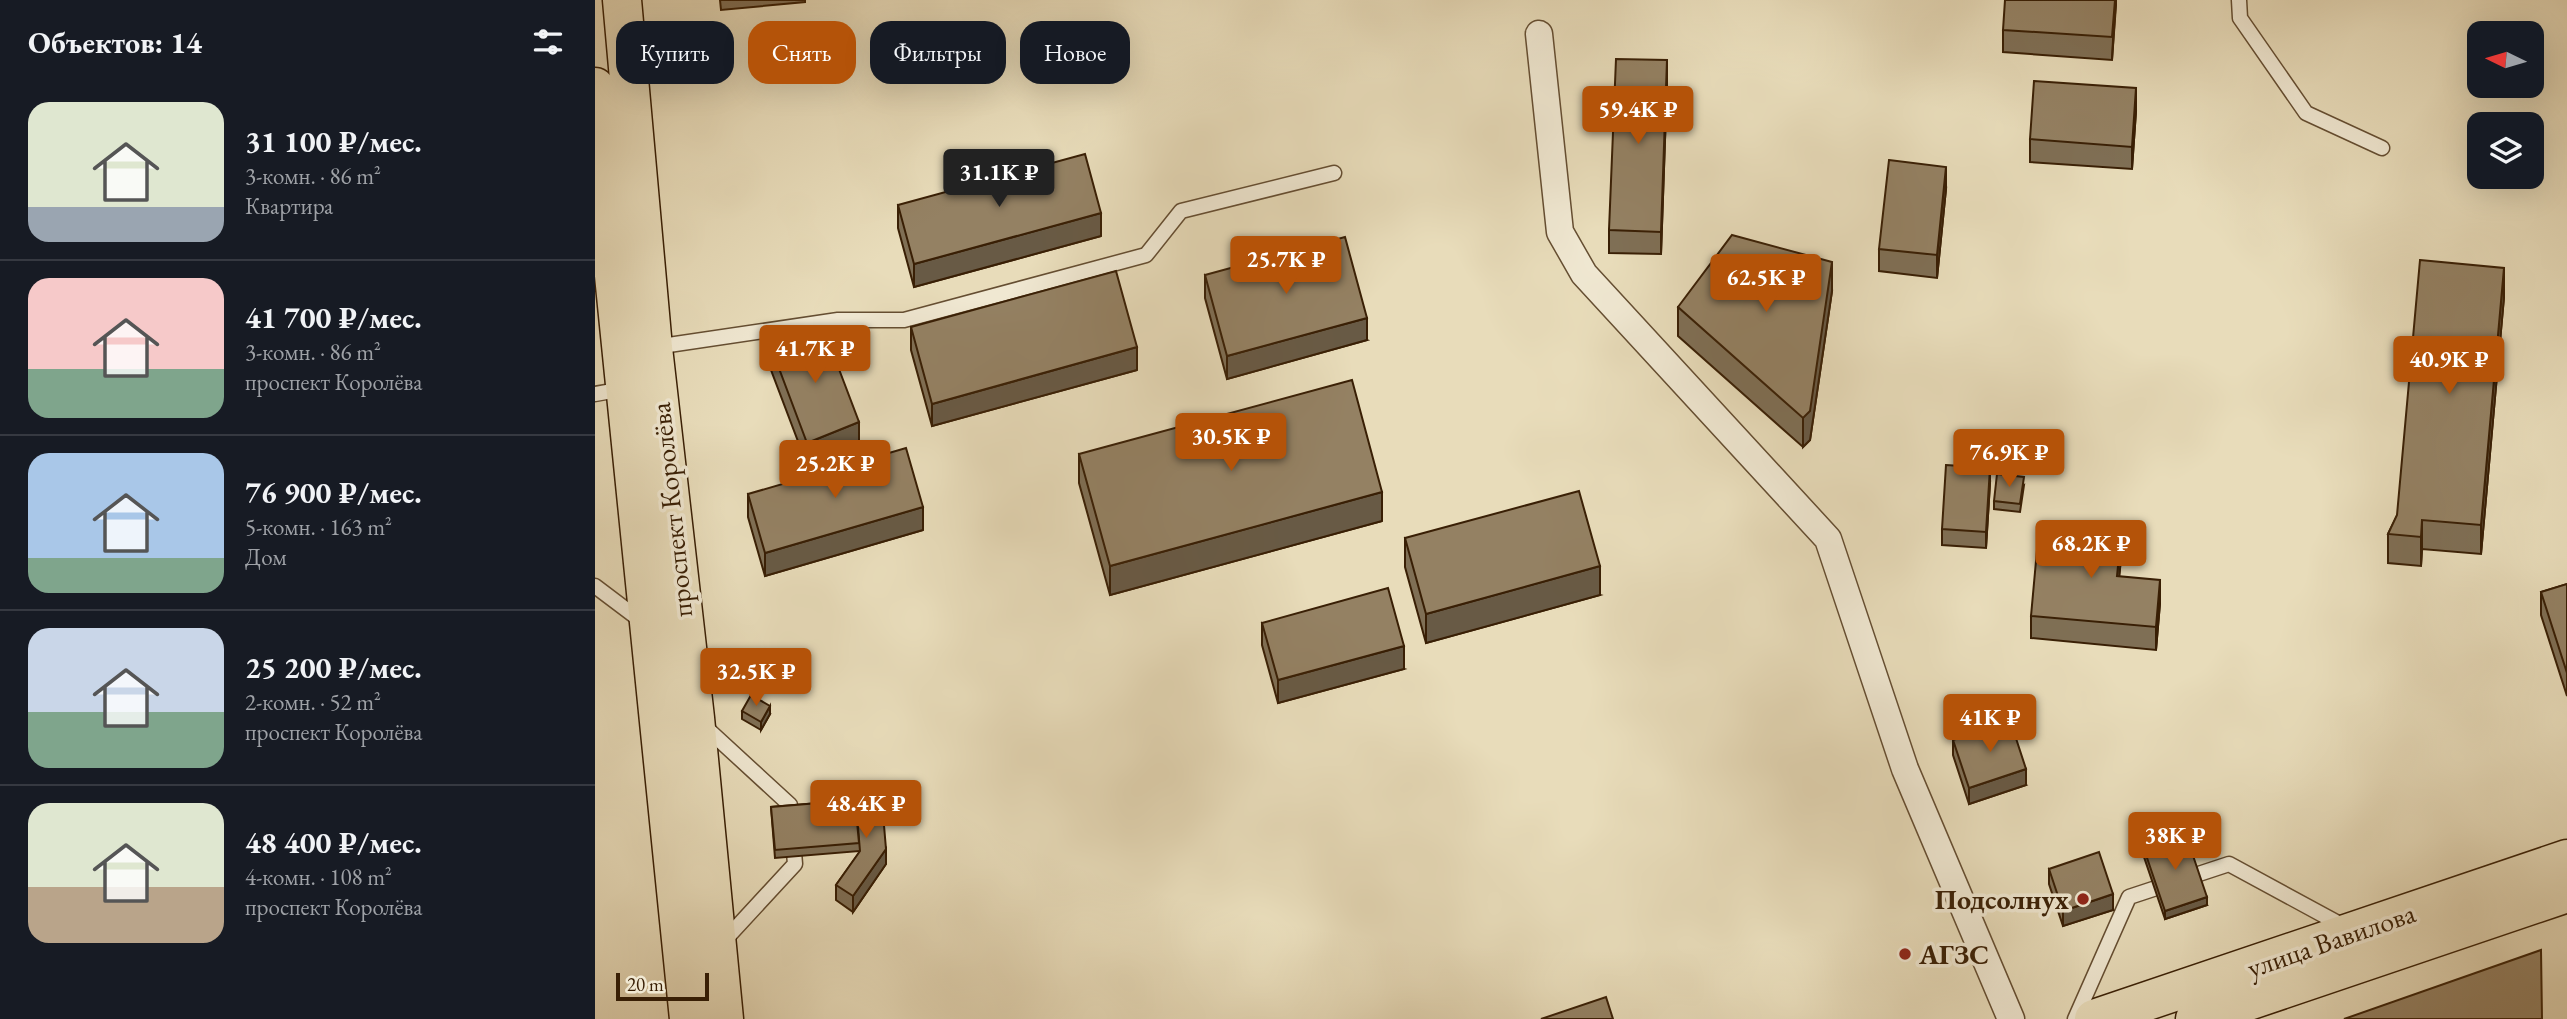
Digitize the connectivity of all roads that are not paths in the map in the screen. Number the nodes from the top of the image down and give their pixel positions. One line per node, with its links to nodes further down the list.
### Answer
1 (622, 0): 8 (main road, проспект Королёва)
2 (2239, 0): 5 (lane)
3 (1539, 34): 20 (street)
4 (595, 87): 7 (main road, проспект Королёва)
5 (2382, 148)
6 (1334, 173): 8 (lane)
7 (601, 227): 9 (main road, проспект Королёва)
8 (653, 348): 12 (main road, проспект Королёва)
9 (610, 391): 11 (main road, проспект Королёва)
10 (595, 586): 11 (lane)
11 (649, 627): 18 (main road, проспект Королёва)
12 (695, 718): 16 (main road, проспект Королёва); 16 (lane)
13 (2567, 859): 15 (main road, улица Вавилова)
14 (2567, 893): 17 (main road, улица Вавилова)
15 (2354, 932): 21 (lane); 22 (main road, улица Вавилова)
16 (717, 948): 19 (main road, проспект Королёва)
17 (2236, 1012): 23 (main road, улица Вавилова)
18 (689, 1019)
19 (724, 1019)
20 (2011, 1019)
21 (2075, 1019)
22 (2094, 1019)
23 (2195, 1019)

